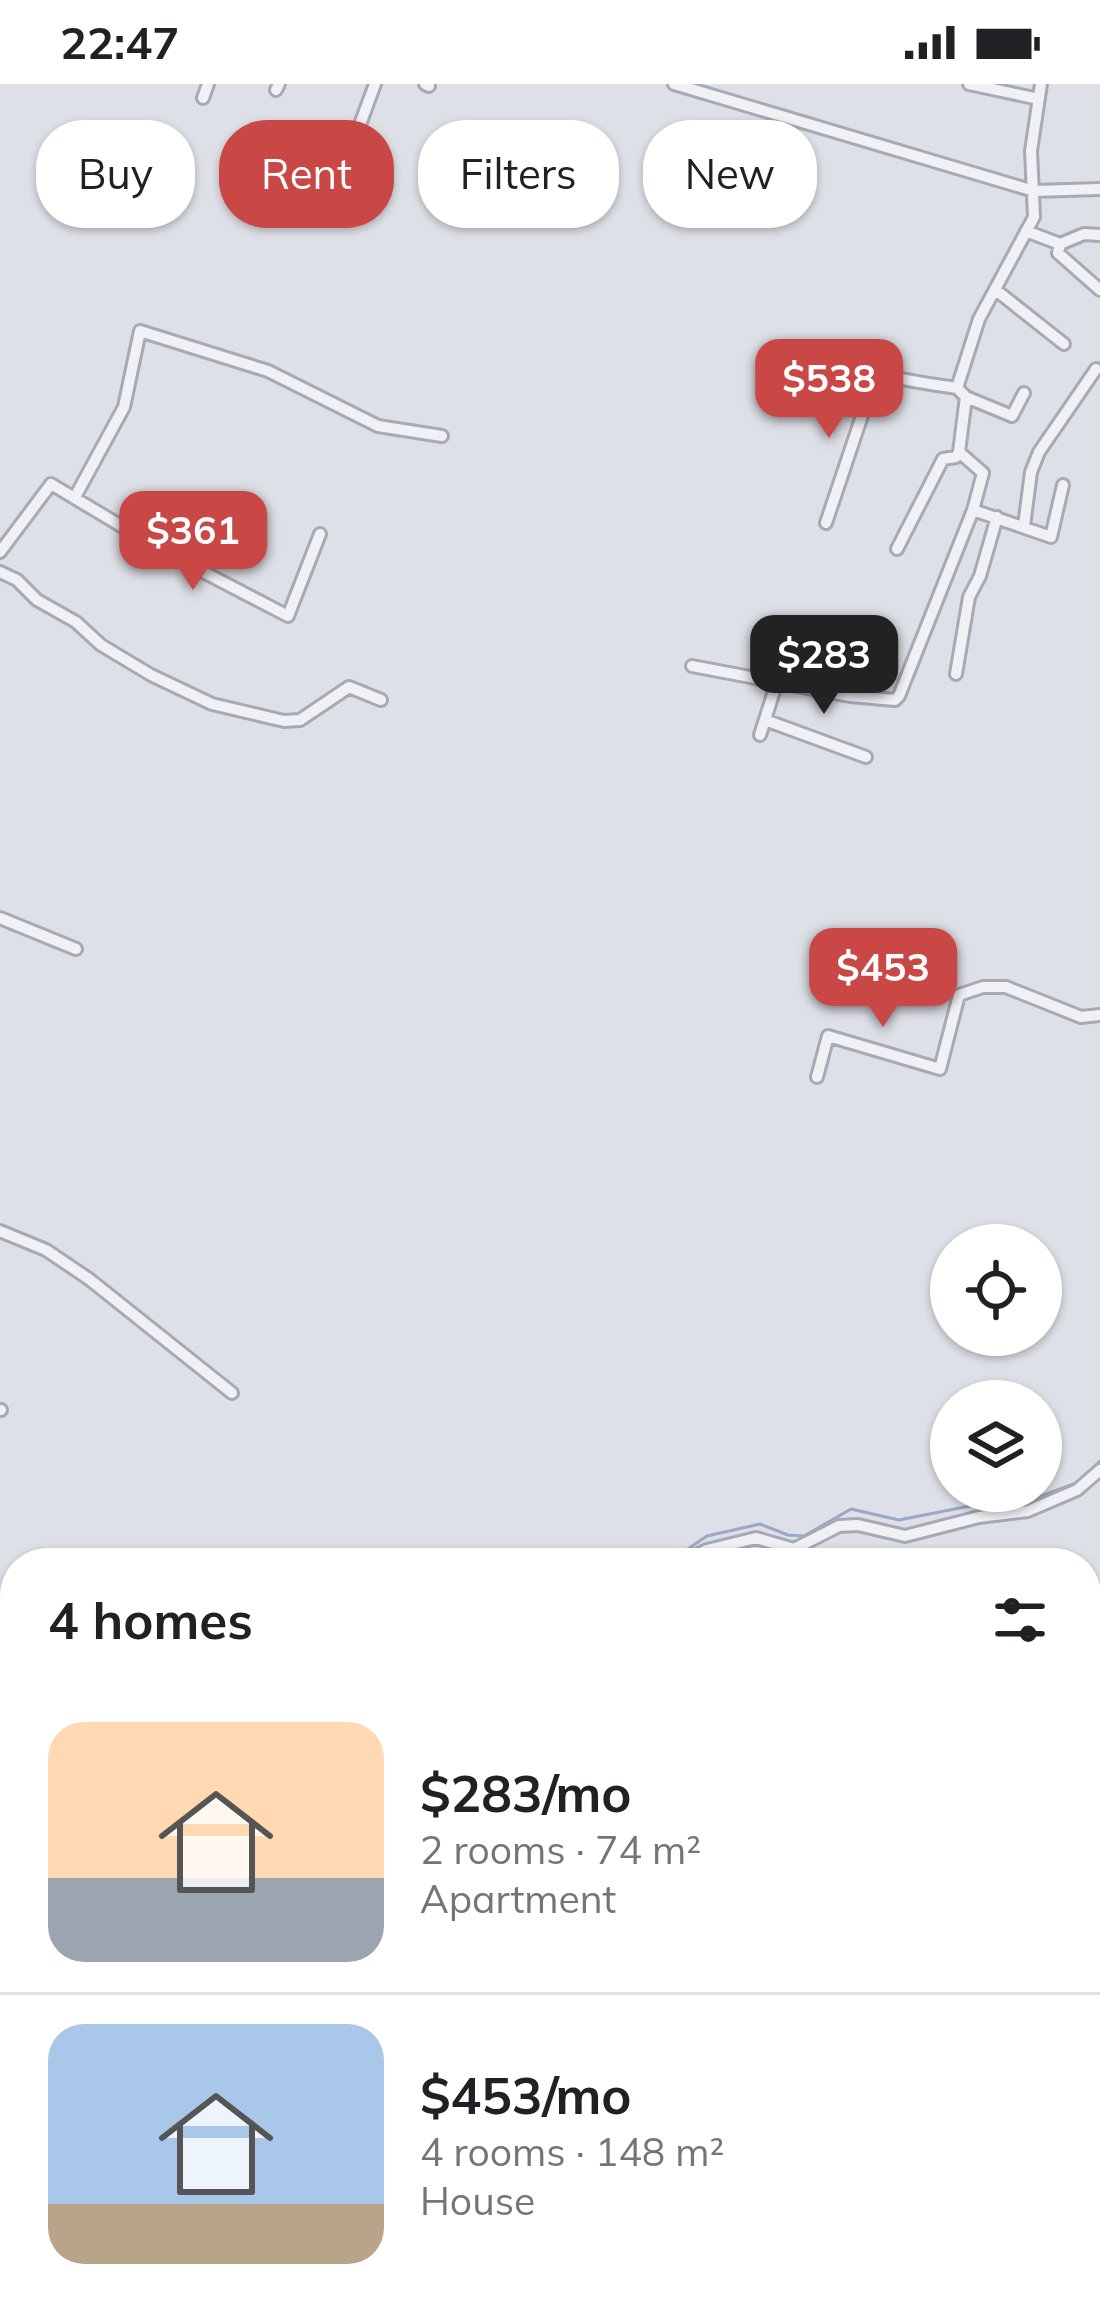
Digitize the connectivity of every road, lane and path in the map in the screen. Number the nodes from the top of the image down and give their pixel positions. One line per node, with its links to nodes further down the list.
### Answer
1 (208, 84): 6 (street)
2 (375, 84): 8 (street)
3 (674, 84): 10 (street)
4 (969, 84): 7 (street)
5 (1041, 84): 7 (street)
6 (203, 98)
7 (1039, 98): 10 (street)
8 (362, 120)
9 (1100, 189): 10 (street)
10 (1034, 190): 11 (street)
11 (1026, 231): 13 (street); 15 (street)
12 (1100, 235): 13 (street)
13 (1060, 244): 14 (street)
14 (1100, 290)
15 (998, 291): 16 (street); 20 (street)
16 (1064, 344)
17 (814, 352): 19 (street)
18 (1096, 369): 29 (street)
19 (876, 374): 20 (street); 28 (street)
20 (961, 392): 21 (street); 23 (street)
21 (1024, 393)
22 (442, 436): 25 (street)
23 (959, 452): 26 (street); 31 (street)
24 (1063, 484): 29 (street)
25 (75, 497): 30 (street); 32 (street)
26 (973, 510): 27 (street); 36 (street)
27 (997, 517): 29 (street); 35 (street)
28 (826, 523)
29 (1024, 526)
30 (320, 534)
31 (898, 549)
32 (0, 552)
33 (0, 572): 37 (street)
34 (692, 666): 36 (street)
35 (956, 674)
36 (777, 682): 38 (street)
37 (381, 700)
38 (765, 720): 39 (street); 40 (street)
39 (760, 735)
40 (866, 758)
41 (0, 918): 42 (street)
42 (76, 949)
43 (1100, 1015): 44 (street)
44 (817, 1076)
45 (0, 1231): 46 (street)
46 (232, 1393)
47 (1100, 1470): 50 (street)
48 (715, 1548): 49 (street)
49 (791, 1548)
50 (796, 1548)

